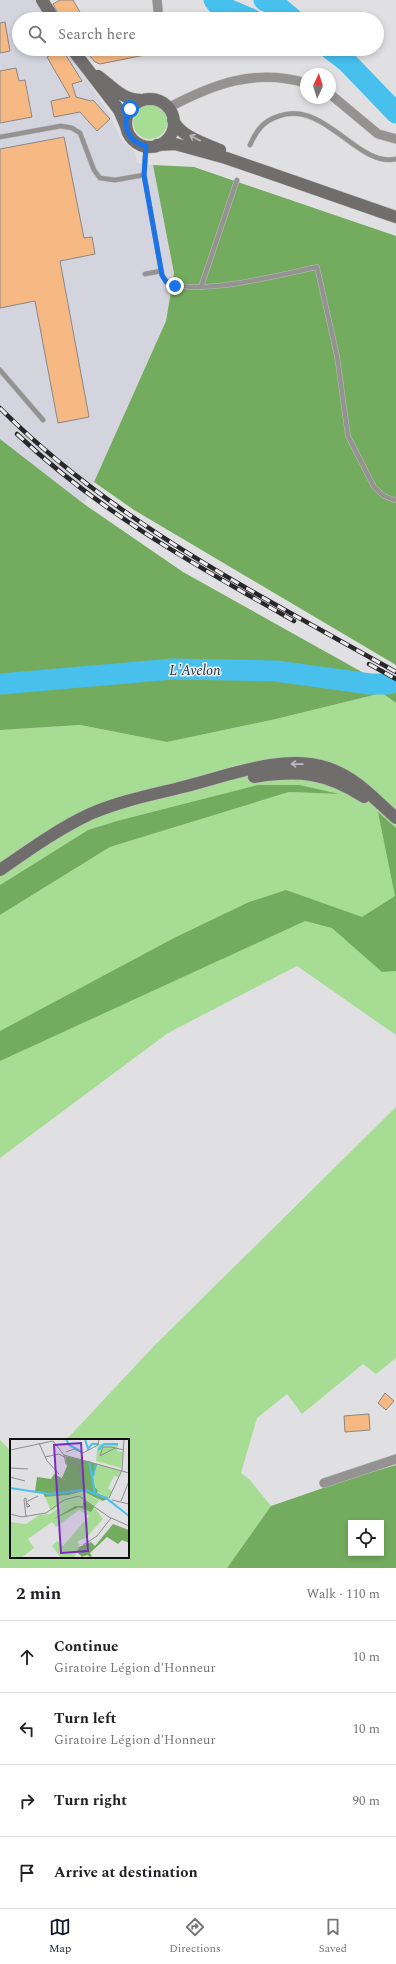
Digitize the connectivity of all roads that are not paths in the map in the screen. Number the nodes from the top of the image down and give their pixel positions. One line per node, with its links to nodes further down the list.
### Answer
1 (42, 0): 4 (street)
2 (157, 0): 3 (street)
3 (158, 10)
4 (50, 12)
5 (78, 56): 6 (street)
6 (81, 60): 9 (street); 12 (street)
7 (300, 82): 10 (street)
8 (336, 99): 14 (street)
9 (143, 100): 10 (street); 12 (street)
10 (168, 108): 11 (street)
11 (173, 120): 16 (street); 18 (street, one-way to 11)
12 (126, 127): 16 (street)
13 (0, 137): 19 (lane)
14 (396, 139)
15 (250, 145): 17 (lane)
16 (152, 146): 18 (street); 19 (lane)
17 (396, 159)
18 (256, 167): 21 (street)
19 (144, 175): 22 (lane)
20 (237, 180): 24 (lane)
21 (396, 217)
22 (161, 271): 23 (lane); 24 (lane)
23 (145, 274)
24 (201, 287): 27 (lane)
25 (0, 370): 26 (lane)
26 (43, 420)
27 (394, 500)
28 (393, 815): 29 (street)
29 (0, 870)
30 (396, 1459): 31 (street)
31 (324, 1483)

